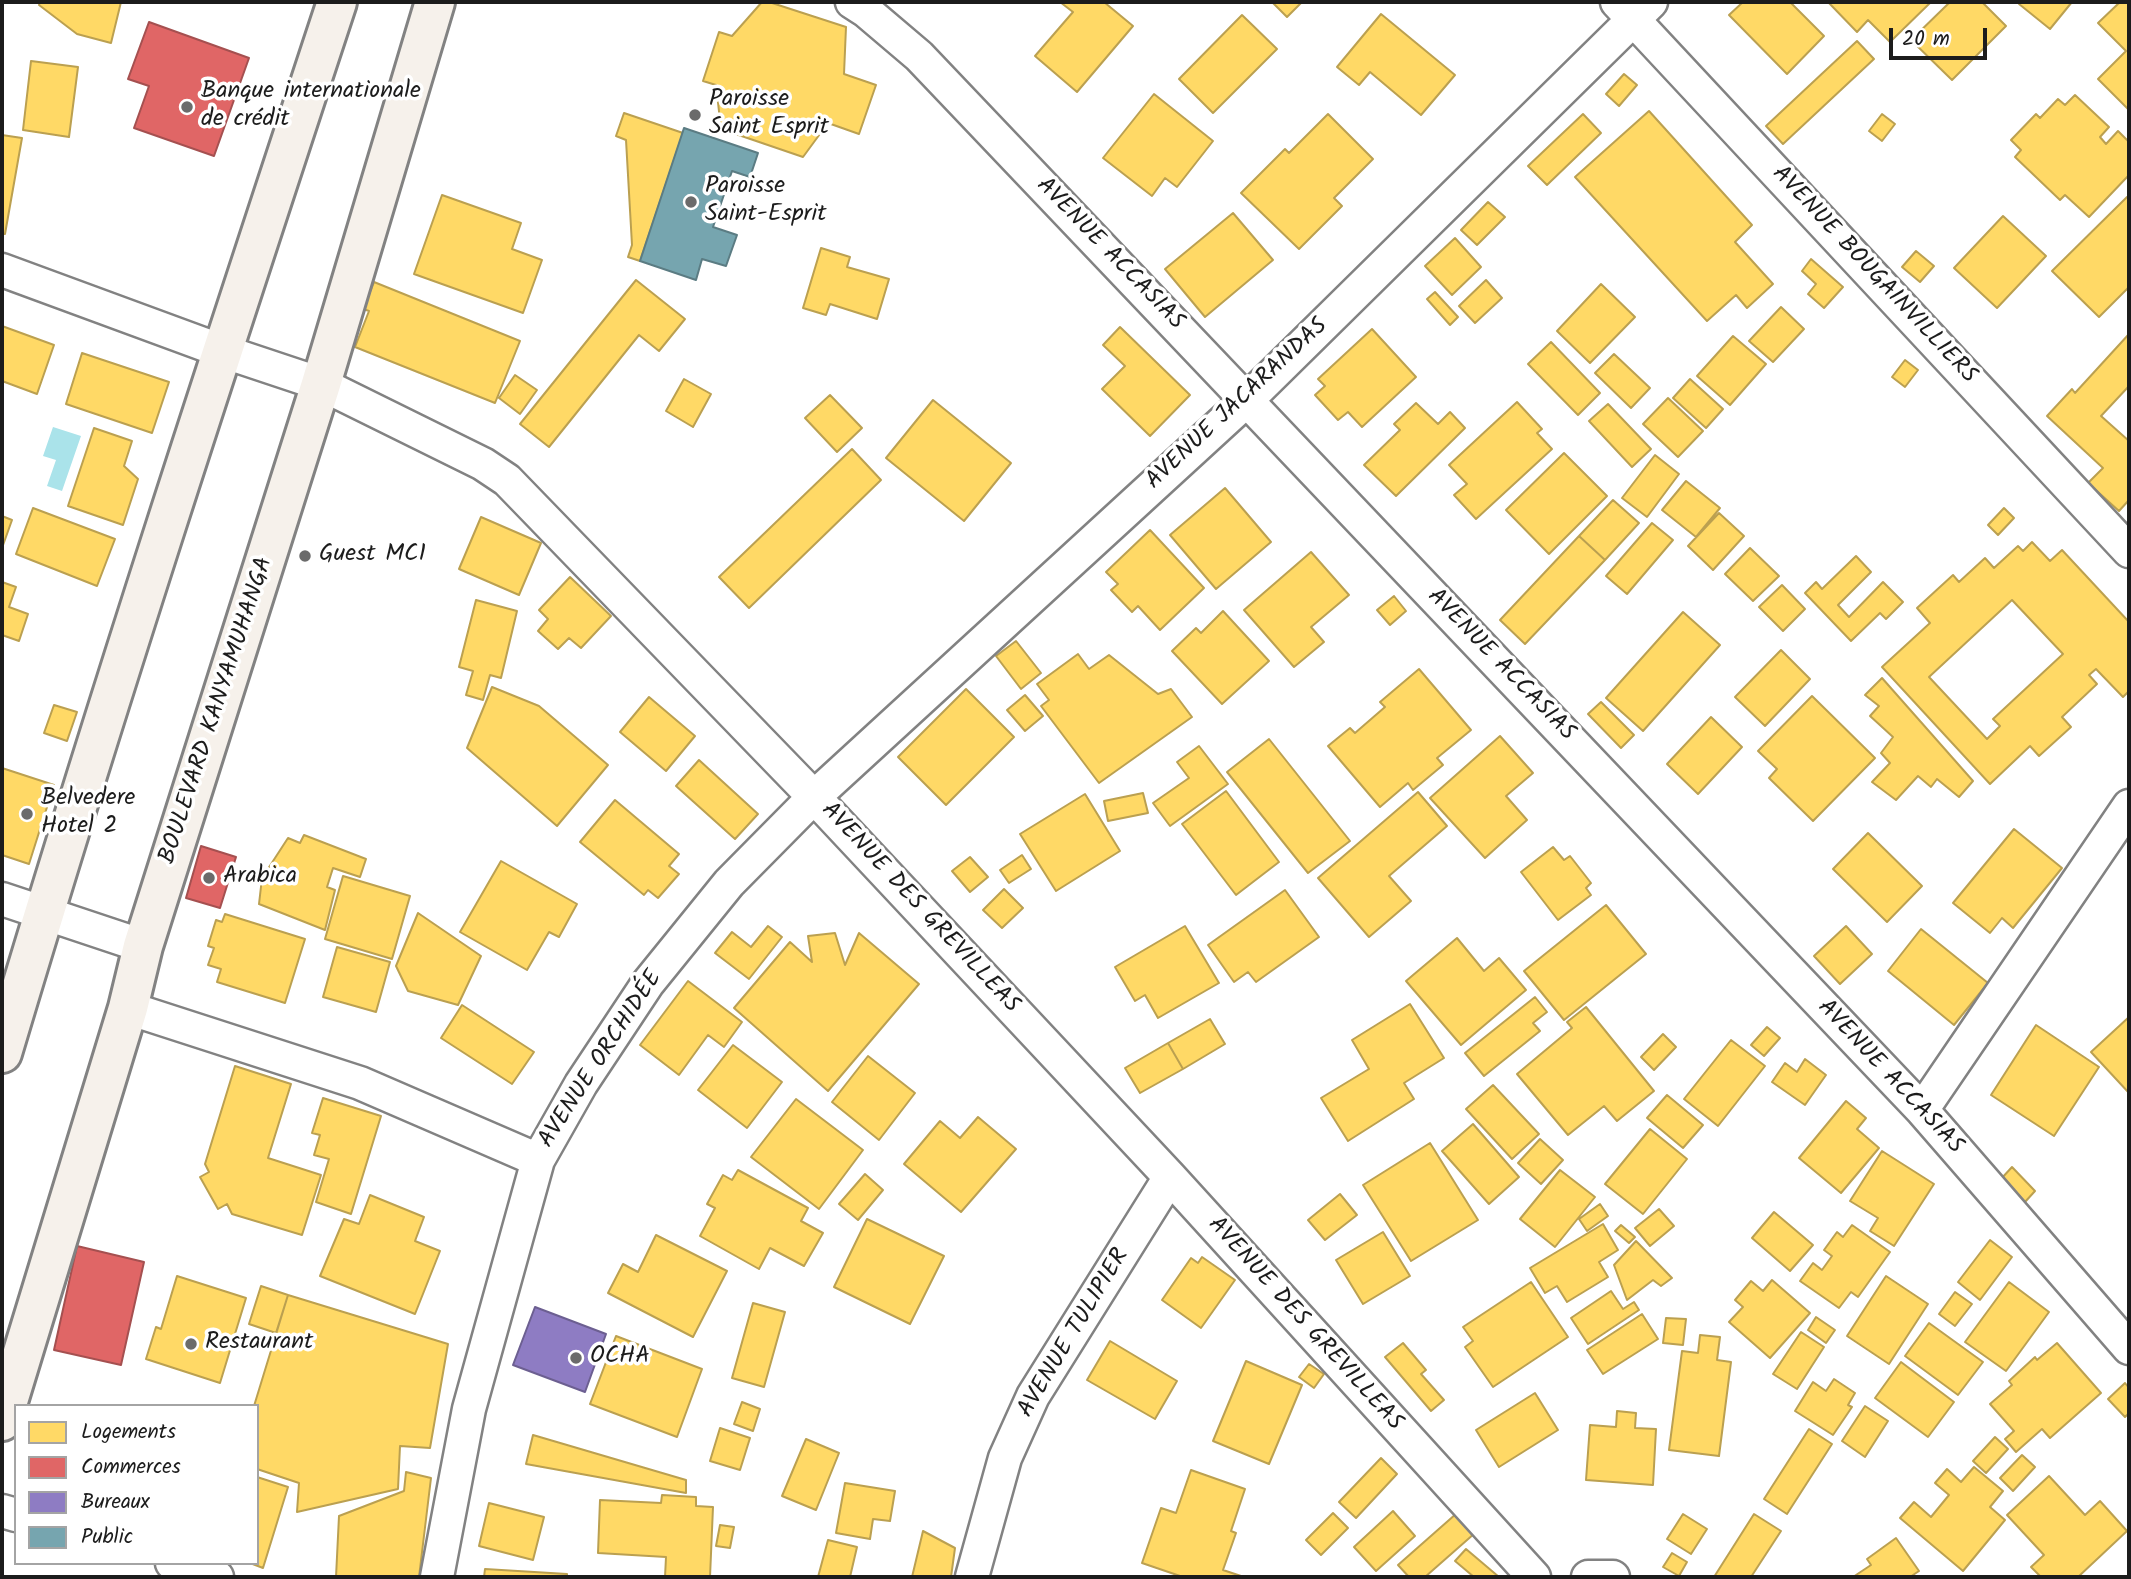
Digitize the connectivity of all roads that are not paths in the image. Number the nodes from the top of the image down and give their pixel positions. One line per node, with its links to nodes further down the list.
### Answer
1 (337, 2): 6 (main road)
2 (435, 2): 7 (main road, BOULEVARD KANYAMUHANGA)
3 (852, 2): 8 (street, AVENUE ACCASIAS)
4 (1634, 7): 8 (street, AVENUE JACARANDAS); 9 (street, AVENUE BOUGAINVILLIERS)
5 (2, 270): 6 (street, AVENUE DES GREVILLEAS)
6 (222, 351): 7 (street, AVENUE DES GREVILLEAS); 13 (main road)
7 (321, 384): 10 (street, AVENUE DES GREVILLEAS); 14 (main road, BOULEVARD KANYAMUHANGA)
8 (1247, 400): 10 (street, AVENUE JACARANDAS); 17 (street, AVENUE ACCASIAS)
9 (2129, 551)
10 (814, 797): 18 (street, AVENUE ORCHIDÉE); 19 (street, AVENUE DES GREVILLEAS)
11 (2129, 806): 17 (street)
12 (2, 899): 13 (street)
13 (43, 914): 14 (street); 16 (main road)
14 (144, 946): 15 (main road, BOULEVARD KANYAMUHANGA)
15 (128, 1008): 18 (street); 21 (main road, BOULEVARD KANYAMUHANGA)
16 (2, 1053)
17 (1922, 1110): 20 (street, AVENUE ACCASIAS)
18 (538, 1160): 24 (street, AVENUE ORCHIDÉE)
19 (1170, 1177): 25 (street, AVENUE TULIPIER); 26 (street, AVENUE DES GREVILLEAS)
20 (2129, 1348)
21 (2, 1421)
22 (178, 1565): 23 (street)
23 (217, 1577)
24 (437, 1577)
25 (972, 1577)
26 (1534, 1577)
27 (1588, 1577): 28 (street)
28 (1613, 1577)

